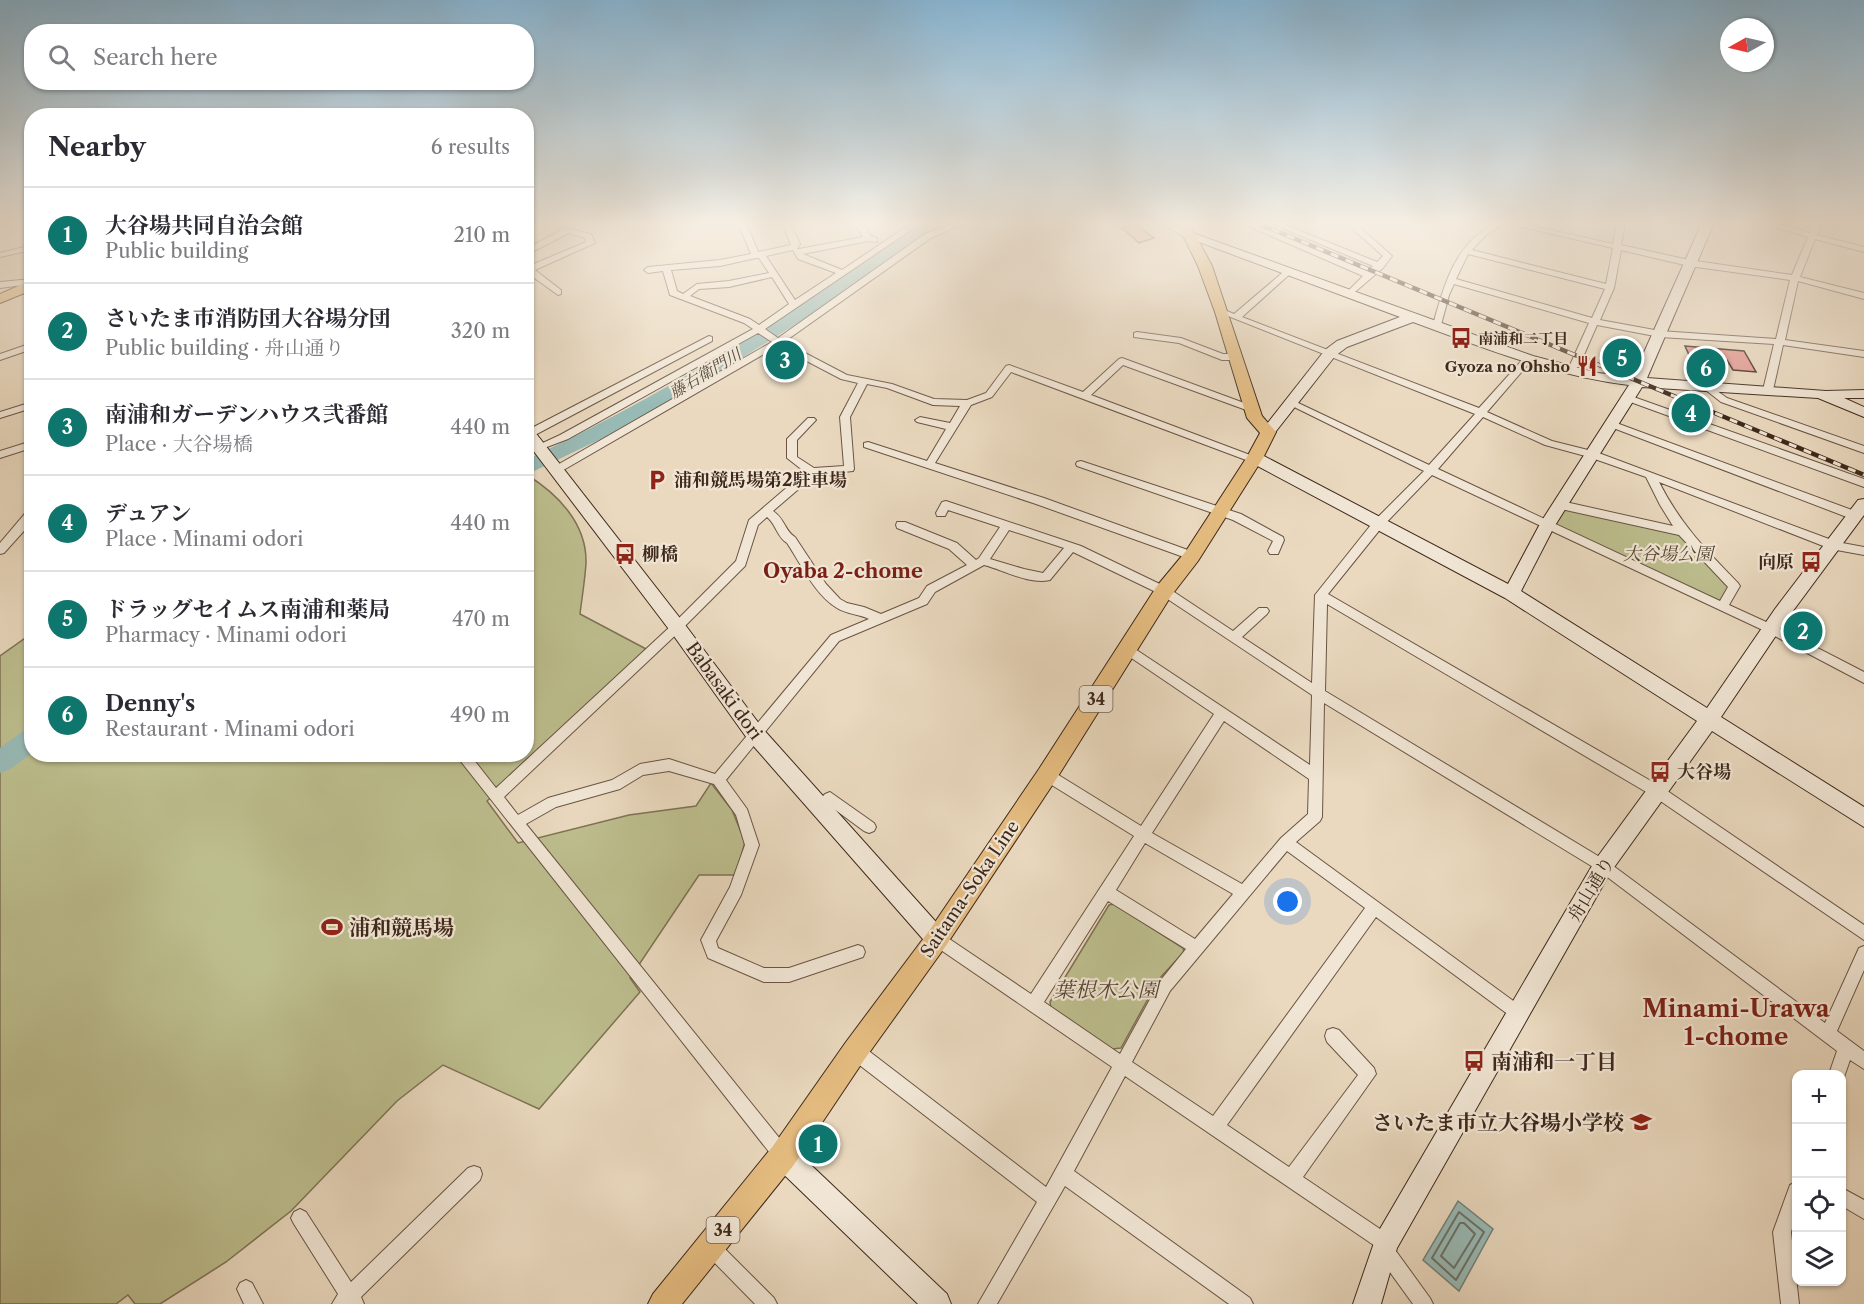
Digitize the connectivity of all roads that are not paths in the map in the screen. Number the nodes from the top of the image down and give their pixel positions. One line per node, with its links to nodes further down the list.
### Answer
1 (549, 284): 20 (street)
2 (670, 284): 23 (street)
3 (730, 284): 23 (street)
4 (780, 284): 25 (street)
5 (826, 284): 25 (street)
6 (859, 284): 35 (street)
7 (1212, 284): 26 (main road)
8 (1273, 284): 27 (street)
9 (1322, 284): 21 (street)
10 (1359, 284): 21 (street)
11 (1450, 284): 30 (street)
12 (1464, 284): 29 (street)
13 (1595, 284): 19 (street)
14 (1612, 284): 19 (street)
15 (1680, 284): 33 (street)
16 (1794, 284): 36 (street)
17 (1817, 284): 22 (street)
18 (24, 286): 24 (main road)
19 (1611, 288): 29 (street)
20 (558, 292)
21 (1349, 294): 28 (street)
22 (1864, 296)
23 (684, 297): 31 (street)
24 (0, 299)
25 (794, 305): 31 (street)
26 (1222, 312): 27 (street); 41 (main road)
27 (1237, 316): 38 (street)
28 (1413, 317): 30 (street); 38 (street)
29 (1596, 322): 33 (street); 43 (street)
30 (1437, 325): 42 (street)
31 (758, 331): 35 (street); 68 (street)
32 (1137, 334): 41 (street)
33 (1660, 334): 36 (street); 45 (street)
34 (709, 339): 63 (street)
35 (776, 341): 44 (street); 75 (street)
36 (1781, 342): 39 (street); 47 (street)
37 (24, 349): 40 (street)
38 (1330, 353): 53 (street); 57 (street)
39 (1864, 354)
40 (0, 357)
41 (1236, 357): 55 (main road)
42 (1528, 360): 43 (street); 57 (street)
43 (1569, 370): 45 (street)
44 (864, 381): 52 (street); 77 (street)
45 (1638, 382): 46 (street); 51 (street)
46 (1706, 386): 47 (street); 69 (street)
47 (1768, 390): 48 (street)
48 (1820, 393): 49 (street); 56 (street)
49 (1864, 394)
50 (1085, 396): 52 (street); 55 (street); 72 (street)
51 (1628, 398): 61 (street); 79 (street)
52 (967, 403): 62 (street)
53 (1291, 403): 64 (street); 76 (street)
54 (24, 407): 58 (street)
55 (1252, 409): 64 (main road)
56 (1864, 412)
57 (1482, 413): 70 (street); 76 (street)
58 (0, 414)
59 (811, 420): 77 (street)
60 (920, 420): 62 (street)
61 (1611, 424): 70 (street); 81 (street)
62 (953, 427): 74 (street)
63 (534, 429)
64 (1268, 432): 72 (main road, 34)
65 (534, 440): 68 (street, Babasaki dori)
66 (868, 445): 74 (street)
67 (24, 447): 71 (street)
68 (541, 449): 75 (street, Babasaki dori)
69 (1864, 450)
70 (1592, 454): 78 (street); 80 (street)
71 (0, 455)
72 (1254, 459): 83 (main road, Saitama-Soka Line / 34); 86 (street)
73 (1081, 464): 83 (street)
74 (929, 465): 96 (street)
75 (555, 469): 104 (street, Babasaki dori)
76 (1432, 469): 86 (street); 89 (street)
77 (812, 472): 82 (street)
78 (1650, 475): 90 (street); 91 (street)
79 (1864, 483)
80 (1561, 505): 89 (street); 90 (street)
81 (1861, 511): 91 (street, 舟山通り)
82 (765, 512): 103 (street); 104 (street)
83 (1220, 512): 94 (street); 96 (main road, Saitama-Soka Line / 34)
84 (941, 513): 88 (street)
85 (24, 524): 93 (street)
86 (1378, 524): 99 (street); 100 (street)
87 (901, 525): 97 (street)
88 (1007, 525): 92 (street); 97 (street)
89 (1547, 526): 99 (street); 101 (street)
90 (1683, 532): 101 (street)
91 (1835, 546): 95 (street); 105 (street, 舟山通り)
92 (1071, 547): 97 (street); 98 (street)
93 (0, 550)
94 (1274, 551)
95 (1864, 551)
96 (1192, 556): 98 (main road, Saitama-Soka Line / 34)
97 (979, 563): 103 (street)
98 (1164, 591): 106 (street); 107 (main road, Saitama-Soka Line / 34)
99 (1511, 593): 111 (street)
100 (1320, 595): 109 (street); 119 (street)
101 (1722, 607): 105 (street)
102 (1263, 611): 106 (street)
103 (881, 619): 112 (street)
104 (677, 627): 112 (street, Babasaki dori); 113 (street)
105 (1771, 629): 108 (street); 111 (street, 舟山通り)
106 (1234, 637): 109 (street)
107 (1128, 651): 110 (street); 116 (main road, Saitama-Soka Line / 34)
108 (1863, 676)
109 (1318, 693): 117 (street); 127 (street)
110 (1221, 714): 117 (street); 125 (street)
111 (1708, 720): 119 (street, 舟山通り); 122 (street)
112 (756, 735): 118 (street); 121 (street, Babasaki dori)
113 (534, 761)
114 (467, 762): 120 (street)
115 (532, 762): 120 (street)
116 (1047, 775): 125 (street); 132 (main road, Saitama-Soka Line / 34)
117 (1316, 776): 126 (street)
118 (718, 780): 123 (street); 134 (street)
119 (1658, 792): 127 (street, 舟山通り); 131 (street)
120 (495, 797): 123 (street)
121 (820, 807): 124 (street); 132 (street, Babasaki dori)
122 (1864, 818)
123 (516, 823): 146 (street)
124 (869, 827)
125 (1144, 835): 128 (street); 129 (street)
126 (1286, 842): 129 (street); 130 (street)
127 (1603, 866): 137 (street, 舟山通り); 138 (street)
128 (1107, 892): 133 (street); 136 (street)
129 (1244, 893): 133 (street)
130 (1374, 907): 137 (street); 145 (street)
131 (1864, 933)
132 (937, 939): 136 (street); 141 (main road, Saitama-Soka Line / 34)
133 (1197, 948): 143 (street)
134 (858, 952)
135 (1864, 953): 138 (street)
136 (1033, 1005): 143 (street)
137 (1518, 1013): 156 (street, 舟山通り)
138 (1828, 1034): 140 (street)
139 (1333, 1036): 149 (street)
140 (1846, 1048): 142 (street); 144 (street)
141 (855, 1051): 146 (main road, Saitama-Soka Line / 34); 150 (street)
142 (1864, 1061)
143 (1122, 1064): 145 (street); 148 (street)
144 (1838, 1070)
145 (1215, 1128): 149 (street)
146 (783, 1156): 155 (main road, Saitama-Soka Line / 34); 160 (street)
147 (474, 1174): 157 (street)
148 (1063, 1174): 150 (street); 162 (street)
149 (1291, 1179): 156 (street)
150 (1047, 1199): 161 (street)
151 (1846, 1199): 153 (street)
152 (1792, 1205): 165 (street)
153 (1864, 1210)
154 (300, 1218): 157 (street)
155 (710, 1246): 158 (main road, Saitama-Soka Line / 34); 159 (street)
156 (1385, 1247): 163 (street, 舟山通り); 164 (street)
157 (349, 1301)
158 (663, 1304)
159 (768, 1304)
160 (937, 1304)
161 (987, 1304)
162 (1244, 1304)
163 (1367, 1304)
164 (1424, 1304)
165 (1790, 1304)

